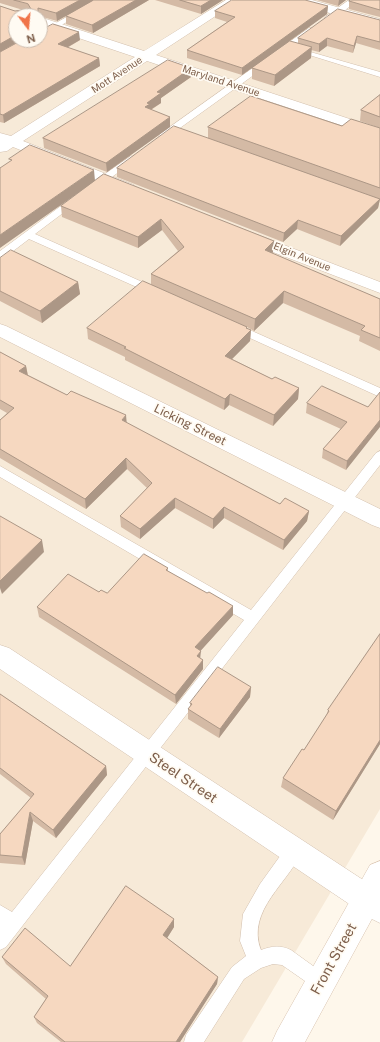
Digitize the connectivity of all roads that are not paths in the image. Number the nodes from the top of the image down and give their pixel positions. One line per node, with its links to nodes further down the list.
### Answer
1 (102, 0): 8 (lane)
2 (234, 0): 11 (street, Mott Avenue)
3 (298, 0): 5 (street)
4 (354, 0): 5 (lane)
5 (338, 12): 6 (street); 10 (lane)
6 (380, 23)
7 (48, 24): 8 (street, Maryland Avenue)
8 (55, 26): 9 (lane); 11 (street, Maryland Avenue)
9 (48, 30)
10 (288, 47): 12 (lane); 13 (lane)
11 (146, 56): 13 (street, Maryland Avenue); 15 (street, Mott Avenue)
12 (380, 75)
13 (234, 86): 14 (street, Maryland Avenue); 16 (lane)
14 (380, 134)
15 (4, 143): 18 (street)
16 (154, 143)
17 (141, 152): 18 (lane)
18 (104, 179): 19 (street); 21 (lane)
19 (140, 193)
20 (235, 230): 23 (street, Elgin Avenue)
21 (28, 235): 22 (lane); 24 (lane)
22 (0, 256)
23 (380, 288)
24 (165, 296)
25 (222, 322): 27 (lane)
26 (0, 330): 30 (street, Licking Street)
27 (380, 393)
28 (380, 456): 30 (lane)
29 (0, 471): 32 (lane)
30 (344, 501): 31 (street, Licking Street); 32 (lane)
31 (380, 519)
32 (253, 618): 34 (lane)
33 (0, 656): 34 (street, Steel Street)
34 (147, 753): 35 (street, Steel Street); 37 (lane)
35 (294, 851): 36 (street, Steel Street); 39 (lane)
36 (376, 894): 40 (street, Front Street)
37 (6, 919): 38 (lane)
38 (0, 941)
39 (256, 960): 40 (lane); 41 (lane)
40 (321, 982): 42 (street, Front Street)
41 (193, 1042)
42 (288, 1042)

